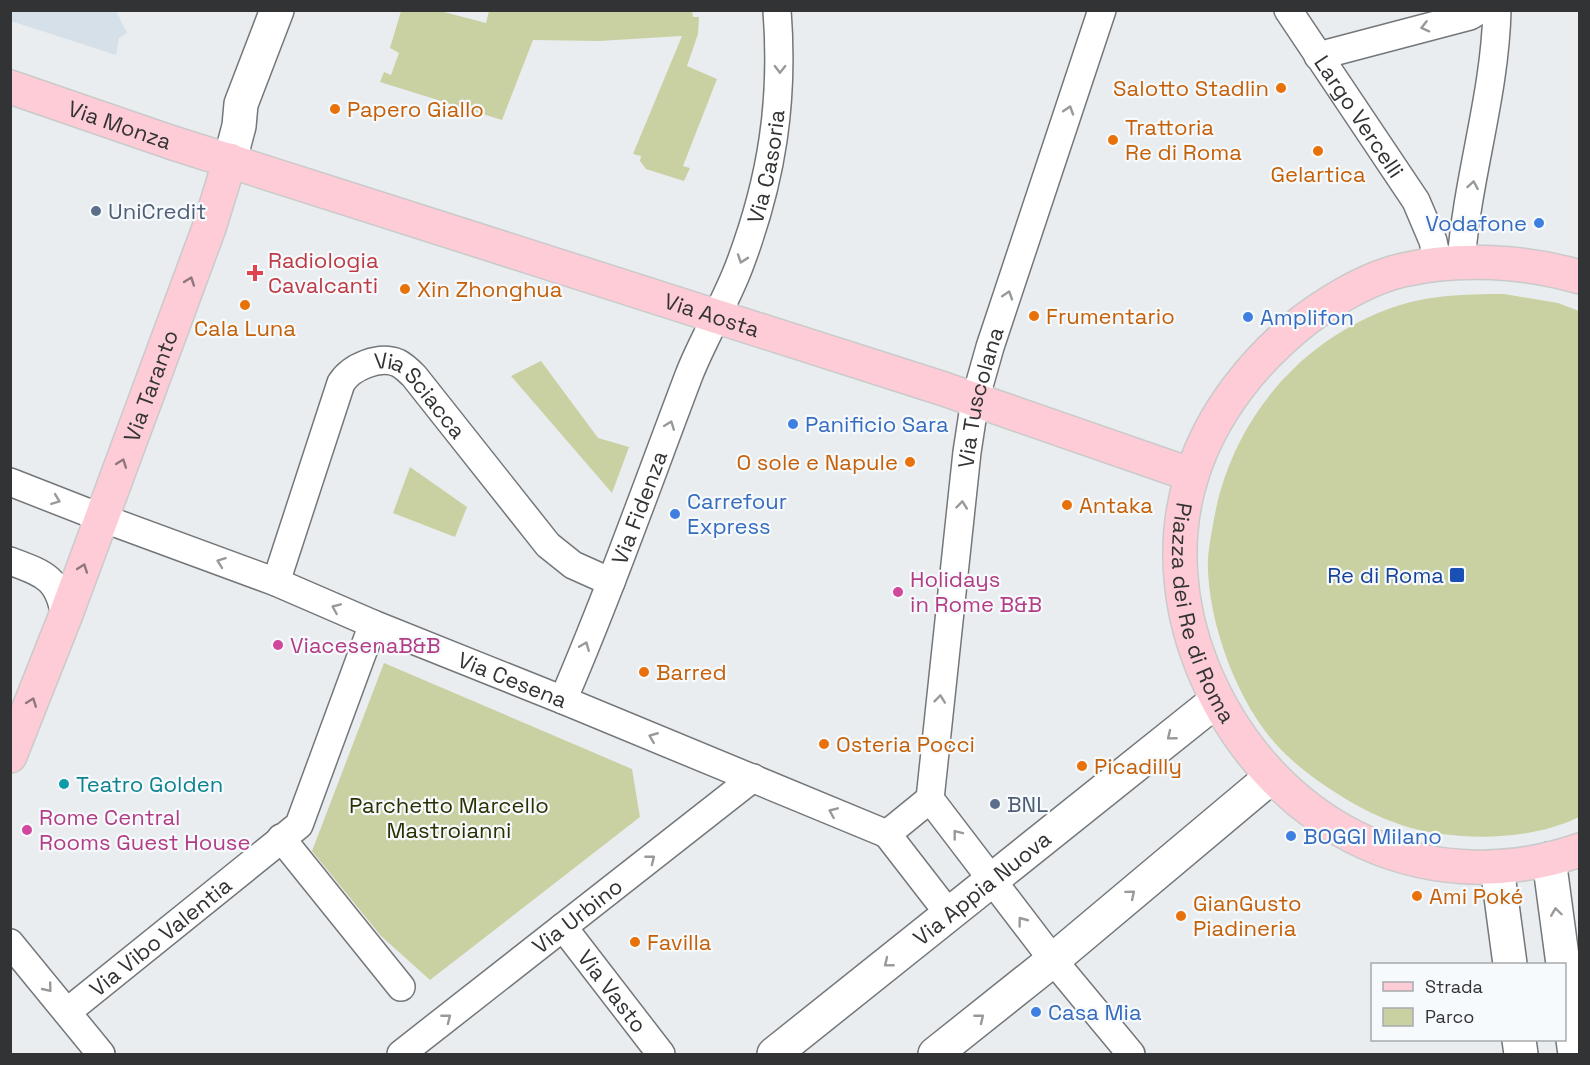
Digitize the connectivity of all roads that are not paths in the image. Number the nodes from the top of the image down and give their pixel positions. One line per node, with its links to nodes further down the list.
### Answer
1 (277, 10): 9 (main road, Via Taranto)
2 (777, 10): 12 (street, Via Casoria, one-way to 12)
3 (1102, 10): 13 (street, Via Tuscolana, one-way to 3)
4 (1287, 10): 7 (street)
5 (1480, 10): 7 (street, Largo Vercelli, one-way to 7)
6 (1497, 10): 10 (street, one-way to 6)
7 (1318, 56): 10 (street, Largo Vercelli)
8 (10, 87): 9 (main road, Via Monza)
9 (230, 160): 12 (main road, Via Aosta); 16 (main road, Via Taranto, one-way to 9)
10 (1450, 264): 11 (main road, Piazza dei Re di Roma); 14 (main road, Piazza dei Re di Roma)
11 (1580, 278)
12 (718, 316): 13 (main road, Via Aosta); 19 (street, Via Fidenza, one-way to 12)
13 (975, 400): 14 (main road, Via Aosta); 27 (street, Via Tuscolana, one-way to 13)
14 (1192, 475): 22 (main road, Piazza dei Re di Roma)
15 (10, 482): 16 (street, Via Cesena, one-way to 16)
16 (102, 518): 18 (street, Via Cesena, one-way to 16); 20 (main road, Via Taranto, one-way to 16)
17 (10, 561): 20 (street)
18 (276, 582): 19 (street, Via Sciacca); 21 (street, Via Cesena, one-way to 18)
19 (611, 582): 23 (street, Via Fidenza, one-way to 19)
20 (65, 617): 24 (main road, Via Taranto, one-way to 20)
21 (373, 624): 23 (street, Via Cesena); 29 (street, Via Vibo Valentia)
22 (1216, 699): 25 (main road, Piazza dei Re di Roma); 32 (main road, Via Appia Nuova, one-way to 32)
23 (562, 700): 26 (street, Via Cesena, one-way to 23)
24 (10, 756)
25 (1271, 777): 31 (main road, Piazza dei Re di Roma); 36 (main road, one-way to 25)
26 (753, 778): 28 (street, Via Cesena, one-way to 26); 34 (street, Via Urbino, one-way to 26)
27 (930, 799): 28 (street); 32 (street, one-way to 27)
28 (887, 834): 33 (street)
29 (280, 838): 39 (street); 41 (street, Via Vibo Valentia)
30 (1564, 855): 31 (main road, Piazza dei Re di Roma); 38 (main road, one-way to 30)
31 (1497, 867): 37 (main road)
32 (993, 881): 33 (main road, Via Appia Nuova); 36 (street, one-way to 32)
33 (949, 914): 45 (main road, Via Appia Nuova, one-way to 45)
34 (563, 927): 43 (street, Via Urbino, one-way to 34); 44 (street, Via Vasto)
35 (10, 943): 41 (street, one-way to 41)
36 (1053, 960): 46 (main road, one-way to 36); 47 (street)
37 (1510, 963)
38 (1563, 963)
39 (402, 987)
40 (1566, 989): 48 (main road)
41 (67, 1012): 42 (street)
42 (101, 1054)
43 (402, 1054)
44 (661, 1054)
45 (774, 1054)
46 (935, 1054)
47 (1131, 1054)
48 (1575, 1054)

